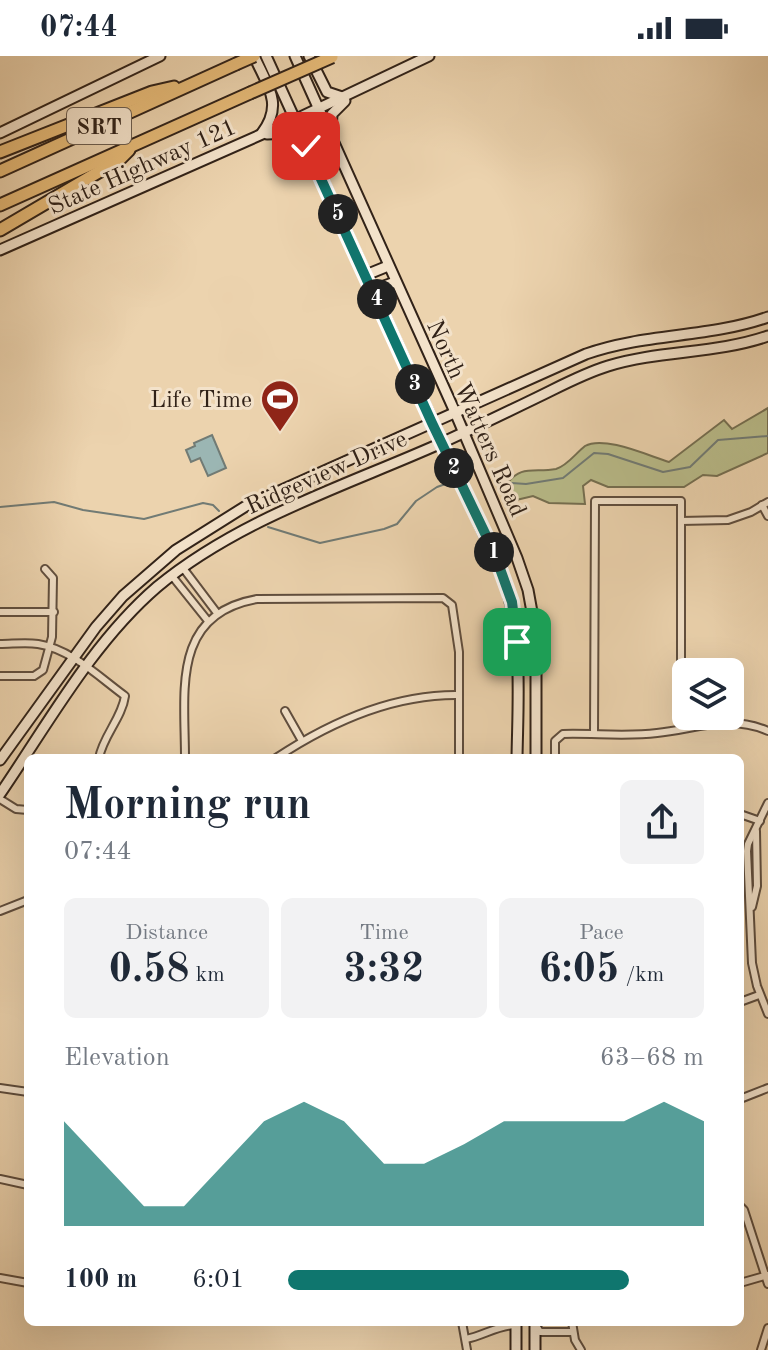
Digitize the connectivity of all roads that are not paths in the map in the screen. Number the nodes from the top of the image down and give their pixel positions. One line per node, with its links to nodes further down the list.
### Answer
1 (160, 56): 13 (main road)
2 (254, 56): 8 (highway, SRT, bridge); 14 (main road)
3 (266, 56): 12 (main road, North Watters Road)
4 (295, 56): 11 (main road, North Watters Road)
5 (309, 56): 10 (main road)
6 (333, 56): 16 (highway, SRT, bridge)
7 (429, 56): 9 (main road, State Highway 121)
8 (198, 81): 18 (highway); 19 (highway, SRT)
9 (371, 84): 10 (main road, State Highway 121); 15 (main road)
10 (344, 97): 11 (main road, State Highway 121)
11 (318, 109): 12 (main road, State Highway 121); 15 (main road, North Watters Road)
12 (294, 120): 14 (main road, State Highway 121); 17 (main road, North Watters Road)
13 (0, 133)
14 (260, 135): 17 (main road); 22 (main road, State Highway 121)
15 (332, 139): 23 (main road, North Watters Road)
16 (135, 144): 20 (highway, SRT); 21 (highway)
17 (306, 146): 24 (main road, North Watters Road)
18 (0, 152)
19 (0, 171)
20 (0, 205)
21 (0, 230)
22 (0, 250)
23 (388, 266): 24 (main road); 25 (main road, North Watters Road)
24 (366, 275): 26 (main road, North Watters Road)
25 (395, 282): 26 (main road); 31 (main road, North Watters Road)
26 (373, 290): 32 (main road, North Watters Road)
27 (768, 317): 29 (main road, Ridgeview Drive)
28 (768, 336): 30 (main road, Ridgeview Drive)
29 (617, 344): 30 (main road); 31 (main road, Ridgeview Drive)
30 (622, 362): 33 (main road, Ridgeview Drive)
31 (455, 412): 32 (main road, Ridgeview Drive); 33 (main road, North Watters Road)
32 (432, 423): 34 (main road, North Watters Road); 36 (main road, Ridgeview Drive)
33 (463, 431): 34 (main road, Ridgeview Drive); 67 (main road, North Watters Road)
34 (441, 443): 39 (main road, Ridgeview Drive); 66 (main road, North Watters Road)
35 (765, 504): 37 (street); 38 (street)
36 (246, 506): 39 (main road); 40 (main road, Ridgeview Drive)
37 (768, 516)
38 (681, 521): 50 (street); 58 (street)
39 (256, 524): 41 (main road, Ridgeview Drive)
40 (176, 550): 43 (main road); 49 (main road, Ridgeview Drive)
41 (183, 568): 43 (main road, Ridgeview Drive); 46 (street)
42 (45, 569): 45 (street)
43 (172, 576): 46 (street); 51 (main road, Ridgeview Drive)
44 (0, 612): 45 (street)
45 (54, 612): 48 (street)
46 (213, 617): 53 (street); 63 (street)
47 (0, 644): 48 (street)
48 (49, 647): 49 (street); 52 (street)
49 (72, 658): 51 (street); 60 (main road, Ridgeview Drive)
50 (681, 658)
51 (86, 667): 61 (main road, Ridgeview Drive); 62 (street)
52 (0, 676)
53 (459, 695): 59 (street); 65 (street)
54 (285, 711): 59 (street)
55 (744, 724): 57 (street)
56 (672, 730): 58 (street)
57 (768, 731)
58 (594, 734): 68 (street)
59 (302, 741): 64 (street)
60 (3, 748): 69 (main road, Ridgeview Drive)
61 (28, 754)
62 (100, 754)
63 (185, 754)
64 (282, 754)
65 (459, 754)
66 (517, 754)
67 (536, 754)
68 (555, 754)
69 (0, 760)
70 (24, 760): 71 (main road, Ridgeview Drive)
71 (0, 796): 73 (street)
72 (768, 803): 75 (street)
73 (24, 810)
74 (744, 815): 75 (street)
75 (760, 821): 76 (street)
76 (756, 831): 77 (street); 78 (street)
77 (744, 864): 78 (street); 81 (street)
78 (756, 864): 81 (street)
79 (24, 902): 80 (street)
80 (0, 911)
81 (751, 914): 82 (street); 83 (street)
82 (744, 918)
83 (759, 995): 84 (street); 85 (street)
84 (744, 1001)
85 (768, 1014)
86 (0, 1088): 88 (street)
87 (768, 1088): 89 (street)
88 (24, 1091)
89 (744, 1097)
90 (0, 1179): 91 (street)
91 (24, 1184)
92 (744, 1210): 94 (street)
93 (0, 1278): 95 (street)
94 (767, 1278): 96 (street)
95 (24, 1282)
96 (744, 1282)
97 (463, 1326): 105 (street)
98 (504, 1326): 105 (street)
99 (516, 1326): 107 (main road)
100 (536, 1326): 108 (main road)
101 (537, 1326): 104 (street)
102 (572, 1326): 104 (street)
103 (768, 1328): 110 (street)
104 (572, 1332): 109 (street)
105 (466, 1339): 106 (street)
106 (467, 1350)
107 (516, 1350)
108 (535, 1350)
109 (581, 1350)
110 (761, 1350)

